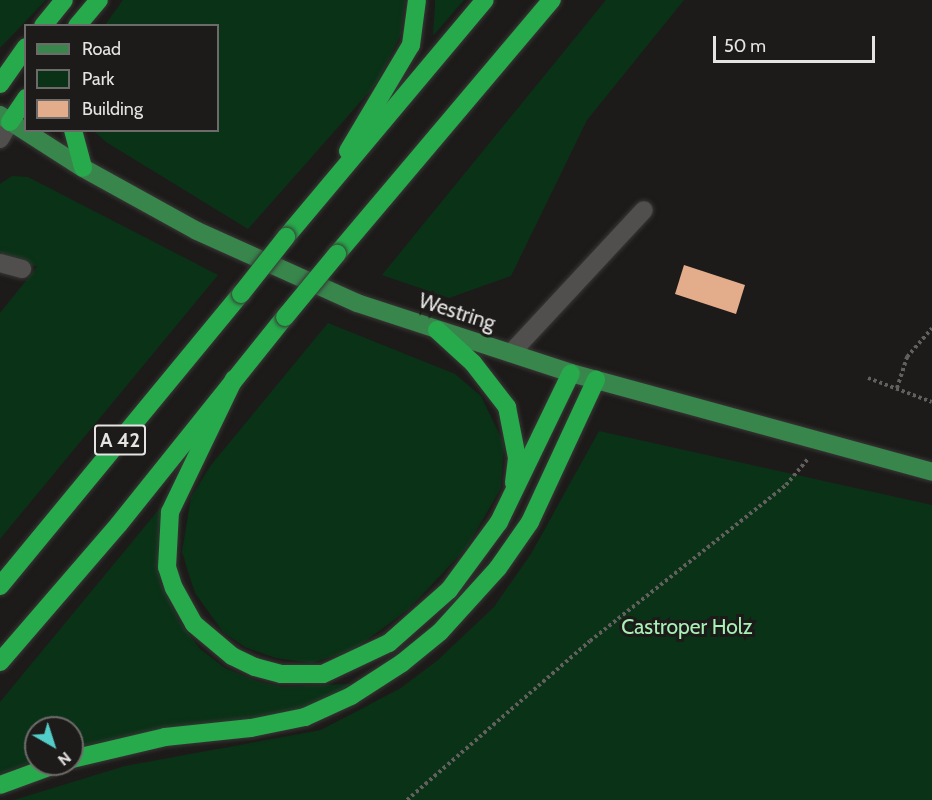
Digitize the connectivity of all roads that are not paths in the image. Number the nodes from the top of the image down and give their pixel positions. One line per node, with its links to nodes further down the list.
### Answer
1 (64, 0): 6 (highway)
2 (99, 0): 7 (highway)
3 (417, 0): 17 (highway)
4 (485, 0): 17 (highway, A 42)
5 (552, 0): 24 (highway, A 42, bridge)
6 (45, 24)
7 (79, 24)
8 (24, 50): 9 (highway)
9 (0, 84)
10 (24, 100): 11 (highway)
11 (5, 119): 12 (main road, Westring); 15 (street)
12 (24, 131)
13 (26, 132): 16 (main road, Westring)
14 (74, 132): 16 (highway)
15 (0, 139)
16 (83, 168): 21 (main road, Westring)
17 (338, 173): 28 (highway, A 42, bridge)
18 (644, 210): 22 (street)
19 (0, 263): 20 (street)
20 (22, 269)
21 (437, 330): 22 (main road, Westring); 27 (highway)
22 (511, 353): 23 (main road, Westring)
23 (571, 373): 25 (main road, Westring); 27 (highway)
24 (234, 379): 27 (highway); 29 (highway, A 42)
25 (596, 380): 26 (main road, Westring); 30 (highway)
26 (932, 472)
27 (513, 495)
28 (0, 586)
29 (0, 662)
30 (84, 756)
31 (24, 776): 32 (highway)
32 (0, 785)

